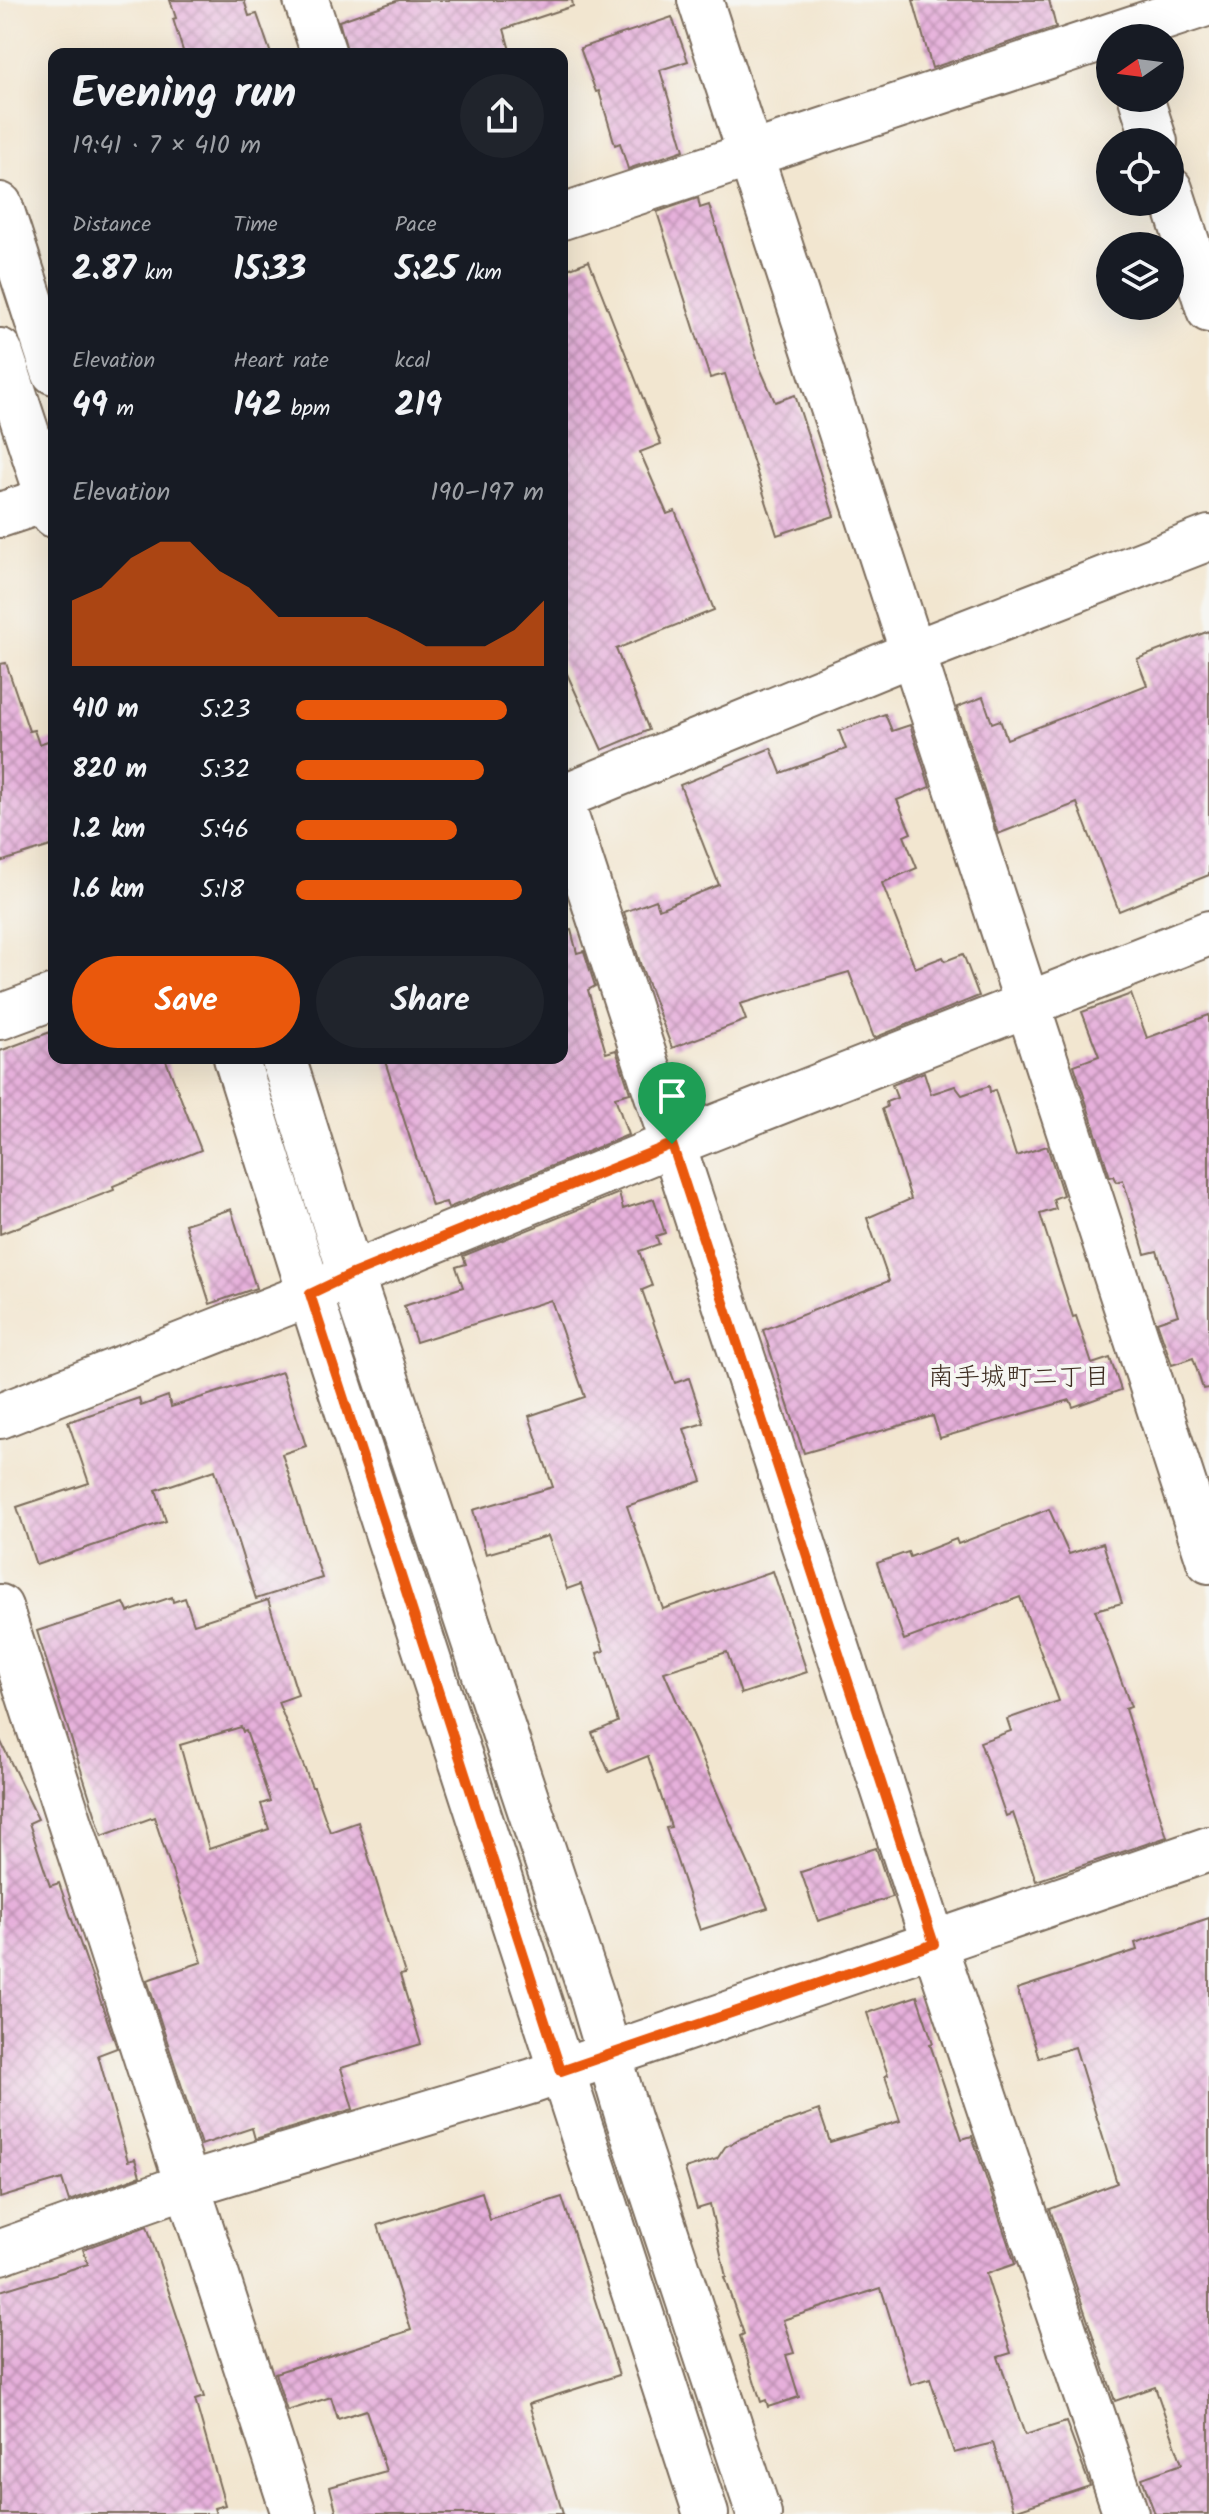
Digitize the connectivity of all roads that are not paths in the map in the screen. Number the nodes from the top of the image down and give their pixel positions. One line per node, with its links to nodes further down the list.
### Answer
1 (306, 0): 5 (street)
2 (700, 0): 6 (street)
3 (1209, 3): 4 (street)
4 (1116, 23): 6 (street)
5 (322, 48)
6 (749, 154): 8 (street); 17 (street)
7 (0, 205): 12 (street)
8 (568, 215)
9 (1179, 216): 10 (street)
10 (1209, 310)
11 (0, 351): 13 (street)
12 (48, 353)
13 (48, 491)
14 (48, 504): 15 (street)
15 (0, 515)
16 (1209, 538): 17 (street)
17 (913, 653): 18 (street); 22 (street)
18 (568, 795)
19 (568, 823): 26 (street)
20 (1209, 933): 22 (street)
21 (48, 999): 23 (street)
22 (1027, 1006): 26 (street); 30 (street)
23 (0, 1017)
24 (238, 1064): 28 (street)
25 (285, 1064): 27 (street)
26 (672, 1144): 27 (street); 33 (street)
27 (350, 1275): 28 (street); 34 (street)
28 (310, 1294): 29 (street); 35 (street)
29 (0, 1416)
30 (1209, 1561)
31 (0, 1607): 36 (street)
32 (1209, 1849): 33 (street)
33 (934, 1944): 34 (street); 41 (street)
34 (609, 2053): 35 (street); 40 (street)
35 (561, 2071): 36 (street); 39 (street)
36 (188, 2185): 37 (street); 38 (street)
37 (0, 2252)
38 (294, 2514)
39 (706, 2514)
40 (759, 2514)
41 (1126, 2514)

